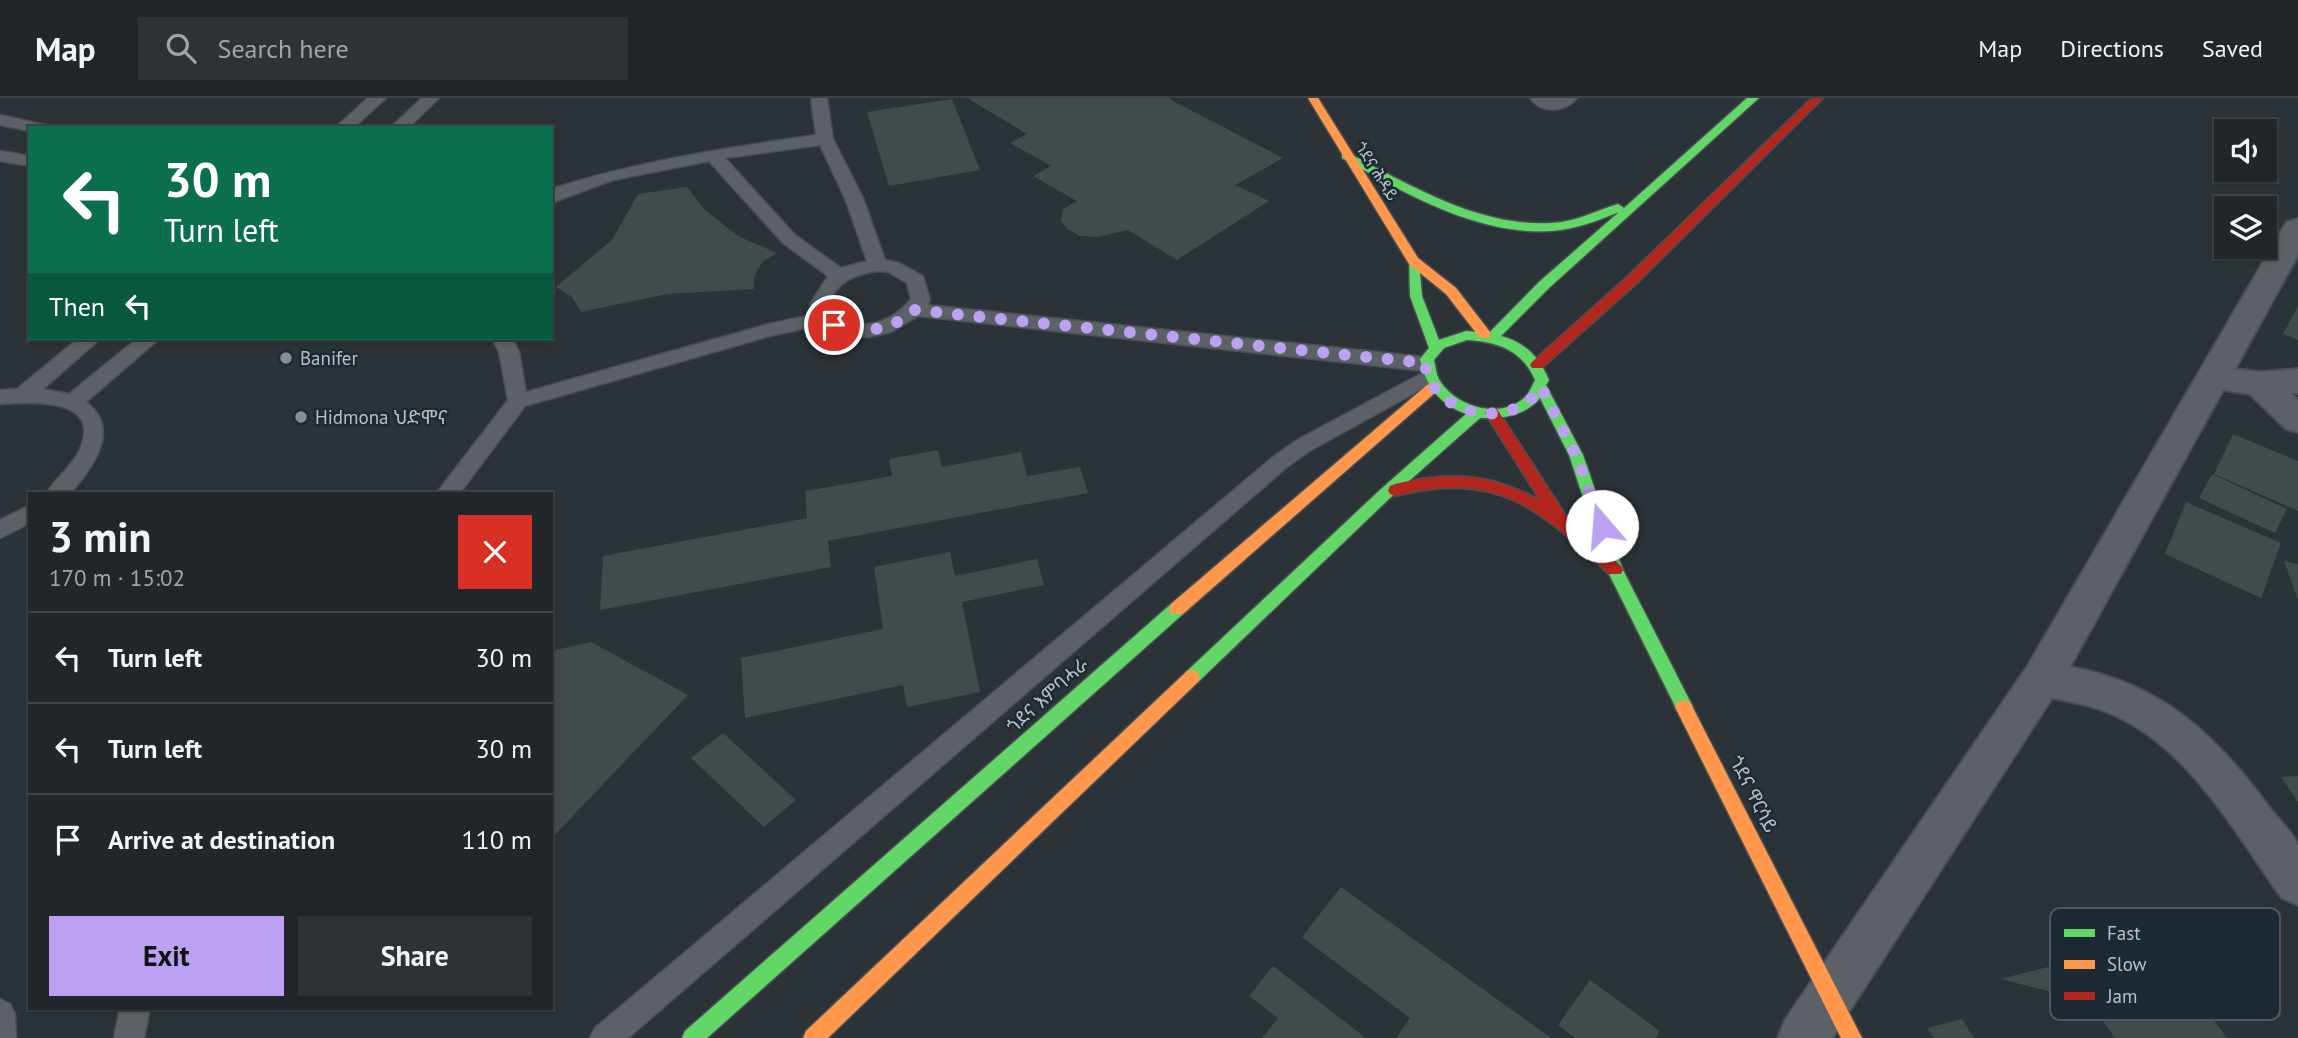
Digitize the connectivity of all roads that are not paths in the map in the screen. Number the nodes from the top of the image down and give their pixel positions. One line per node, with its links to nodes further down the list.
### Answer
1 (378, 98): 11 (lane)
2 (431, 98): 12 (lane)
3 (820, 98): 13 (lane)
4 (1313, 98): 16 (main road, ጎደና ሕዳይ)
5 (1538, 98): 6 (lane)
6 (1569, 98)
7 (1754, 98): 18 (main road)
8 (1810, 100): 30 (main road)
9 (1, 122): 10 (lane)
10 (28, 126)
11 (345, 126)
12 (400, 126)
13 (825, 139): 14 (lane); 22 (lane)
14 (713, 155): 19 (lane); 23 (lane)
15 (0, 156): 17 (lane)
16 (1346, 156): 18 (main road); 21 (main road, ጎደና ሕዳይ)
17 (28, 161)
18 (1645, 194): 26 (main road)
19 (553, 195)
20 (2298, 228): 32 (street)
21 (1413, 261): 26 (main road); 31 (main road)
22 (878, 265): 23 (lane); 24 (lane)
23 (839, 275): 25 (lane)
24 (915, 310): 25 (lane); 31 (lane)
25 (825, 318): 39 (lane)
26 (1489, 336): 30 (main road); 31 (main road)
27 (89, 340): 36 (lane)
28 (148, 340): 38 (lane)
29 (503, 340): 39 (lane)
30 (1537, 365): 35 (main road)
31 (1430, 369): 40 (main road); 56 (lane); 57 (main road, ጎደና እምባሓራ)
32 (2214, 377): 34 (street); 49 (street)
33 (2298, 381): 34 (street)
34 (2260, 384): 41 (street)
35 (1541, 387): 40 (main road); 48 (main road)
36 (23, 394): 37 (lane); 38 (lane)
37 (0, 397)
38 (74, 401): 42 (lane)
39 (518, 401): 43 (lane)
40 (1485, 413): 44 (main road); 45 (main road)
41 (2298, 420)
42 (59, 492)
43 (449, 492)
44 (1386, 493): 45 (main road); 58 (main road)
45 (1561, 520): 48 (main road)
46 (15, 522): 47 (lane)
47 (0, 548)
48 (1615, 570): 53 (main road, ጎደና ዋርሳይ)
49 (2042, 679): 50 (street); 53 (street)
50 (2298, 883)
51 (135, 1010): 55 (lane)
52 (0, 1014): 54 (lane)
53 (1842, 1017): 59 (street)
54 (1, 1038)
55 (129, 1038)
56 (606, 1038)
57 (692, 1038)
58 (813, 1038)
59 (1804, 1038)

